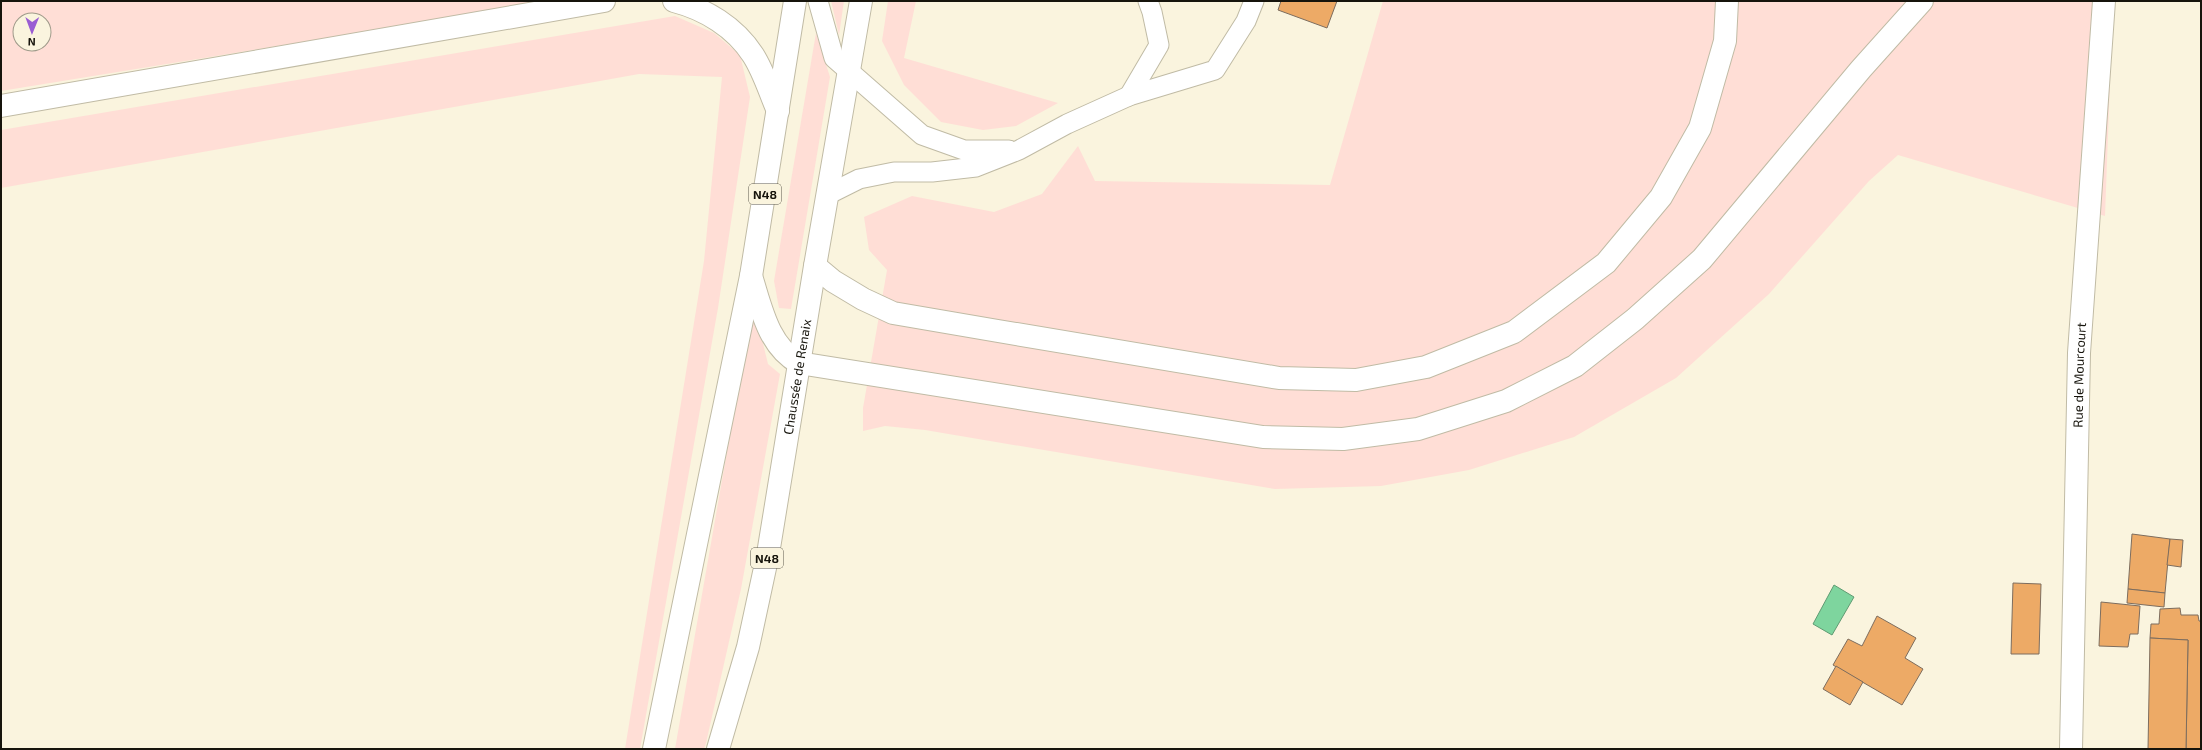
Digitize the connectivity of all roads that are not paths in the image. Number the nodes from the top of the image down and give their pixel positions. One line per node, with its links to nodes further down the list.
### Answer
1 (604, 1): 13 (main road)
2 (674, 1): 14 (main road)
3 (795, 1): 14 (main road, N48)
4 (818, 1): 11 (lane)
5 (862, 1): 11 (main road, Chaussée de Renaix / N48)
6 (1148, 1): 12 (lane)
7 (1254, 1): 12 (lane)
8 (1728, 1): 17 (main road)
9 (1922, 1): 19 (main road)
10 (2104, 1): 22 (main road, Rue de Mourcourt)
11 (850, 72): 15 (lane); 16 (main road, Chaussée de Renaix / N48)
12 (1128, 96): 15 (lane)
13 (1, 106)
14 (778, 111): 18 (main road, N48)
15 (1019, 150): 16 (lane)
16 (829, 194): 17 (main road, Chaussée de Renaix / N48)
17 (815, 266): 19 (main road, Chaussée de Renaix / N48)
18 (751, 276): 19 (main road); 20 (main road, N48)
19 (799, 363): 21 (main road, Chaussée de Renaix / N48)
20 (654, 749)
21 (718, 749)
22 (2071, 749)

